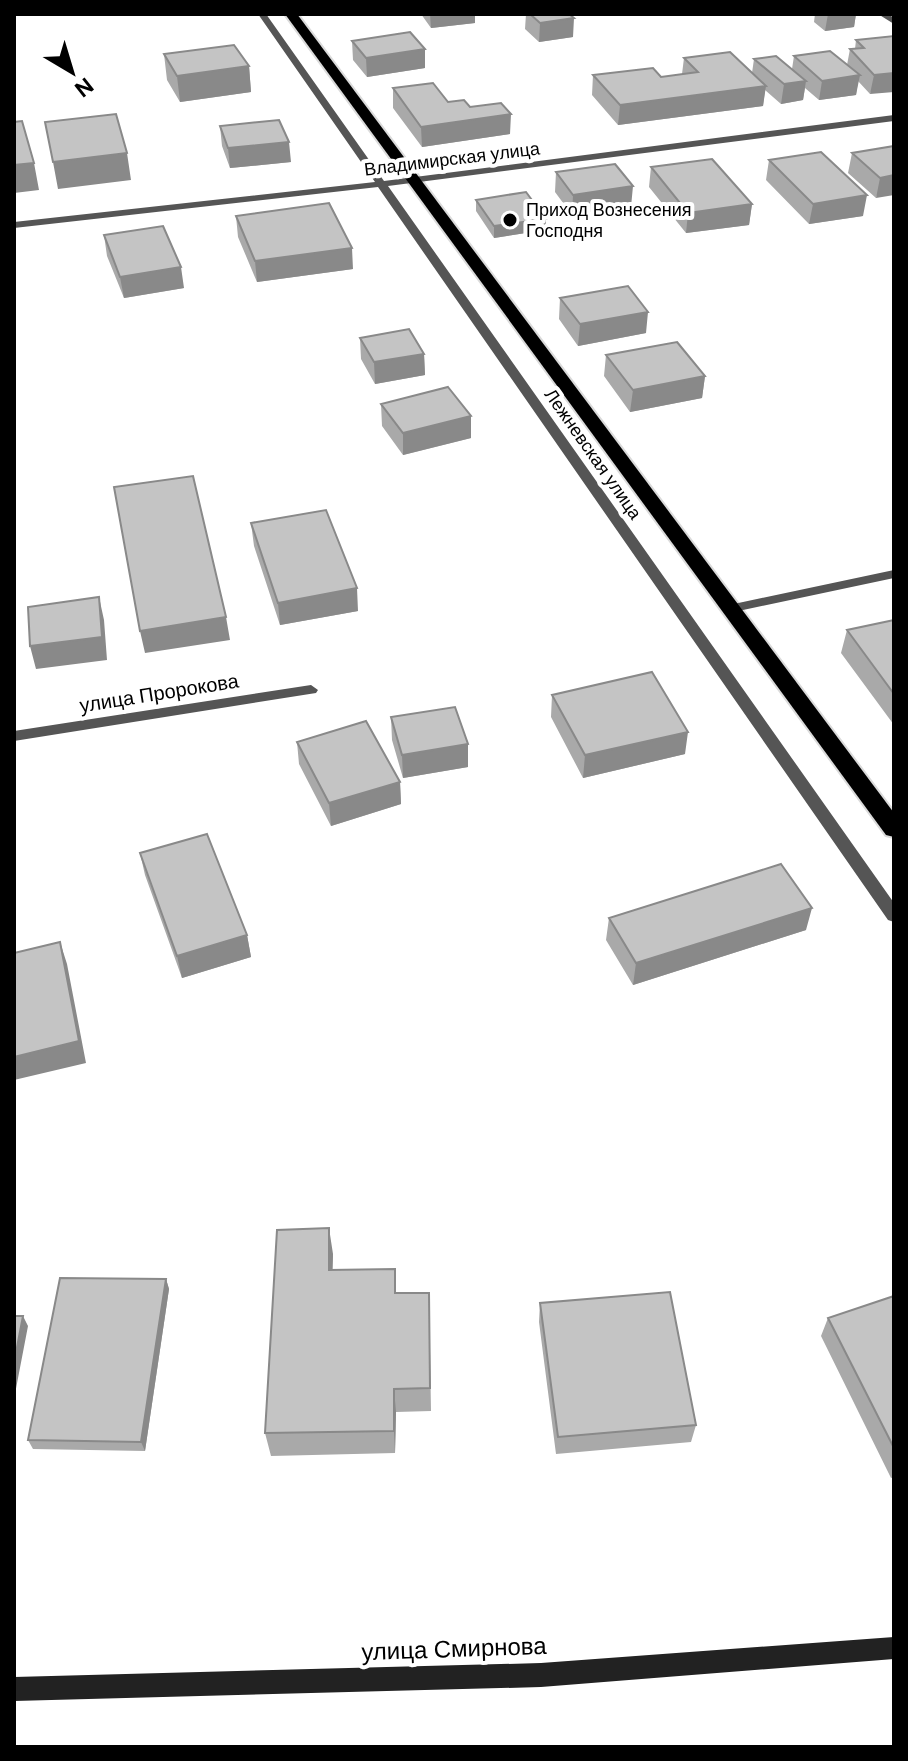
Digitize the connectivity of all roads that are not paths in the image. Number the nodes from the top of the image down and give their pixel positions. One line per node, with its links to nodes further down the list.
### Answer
1 (262, 14): 7 (street, Лежневская улица)
2 (291, 14): 6 (highway, Лежневская улица)
3 (882, 14): 4 (street)
4 (894, 22)
5 (894, 118): 6 (street, Владимирская улица)
6 (414, 180): 7 (street, Владимирская улица); 10 (highway, Лежневская улица)
7 (380, 184): 8 (street, Владимирская улица); 14 (street, Лежневская улица)
8 (14, 225)
9 (894, 574): 10 (street)
10 (729, 609): 13 (highway, Лежневская улица)
11 (311, 690): 12 (street, улица Пророкова)
12 (14, 736)
13 (894, 829)
14 (894, 916)
15 (894, 1648): 16 (main road, улица Смирнова)
16 (14, 1689)

